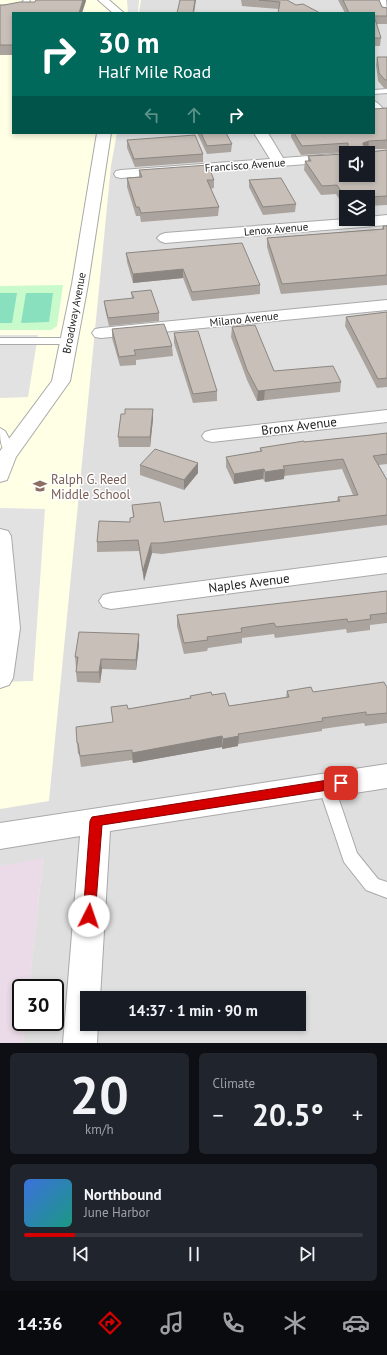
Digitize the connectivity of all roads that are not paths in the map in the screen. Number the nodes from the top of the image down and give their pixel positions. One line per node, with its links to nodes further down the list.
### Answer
1 (27, 0): 4 (lane)
2 (103, 0): 5 (street)
3 (382, 0): 6 (street)
4 (0, 11)
5 (118, 12)
6 (387, 12)
7 (387, 91): 8 (lane)
8 (375, 92)
9 (375, 104): 10 (lane)
10 (383, 114)
11 (104, 134): 21 (street, Broadway Avenue)
12 (262, 134): 14 (street)
13 (339, 158): 14 (street, Francisco Avenue)
14 (279, 162): 15 (street, Francisco Avenue)
15 (121, 174)
16 (387, 220): 17 (street, Lenox Avenue)
17 (165, 238)
18 (387, 305): 19 (street, Milano Avenue)
19 (101, 333)
20 (0, 341): 21 (lane)
21 (69, 341): 25 (street, Broadway Avenue)
22 (387, 416): 24 (street, Bronx Avenue)
23 (0, 431): 25 (lane)
24 (212, 436)
25 (10, 451): 26 (street, Broadway Avenue)
26 (0, 475)
27 (0, 536): 29 (street)
28 (387, 566): 30 (street, Naples Avenue)
29 (2, 578): 31 (street)
30 (111, 602)
31 (0, 678)
32 (387, 776): 33 (street)
33 (326, 785): 34 (street); 36 (lane)
34 (96, 821): 35 (street); 37 (street)
35 (0, 836)
36 (387, 890)
37 (80, 1043)

